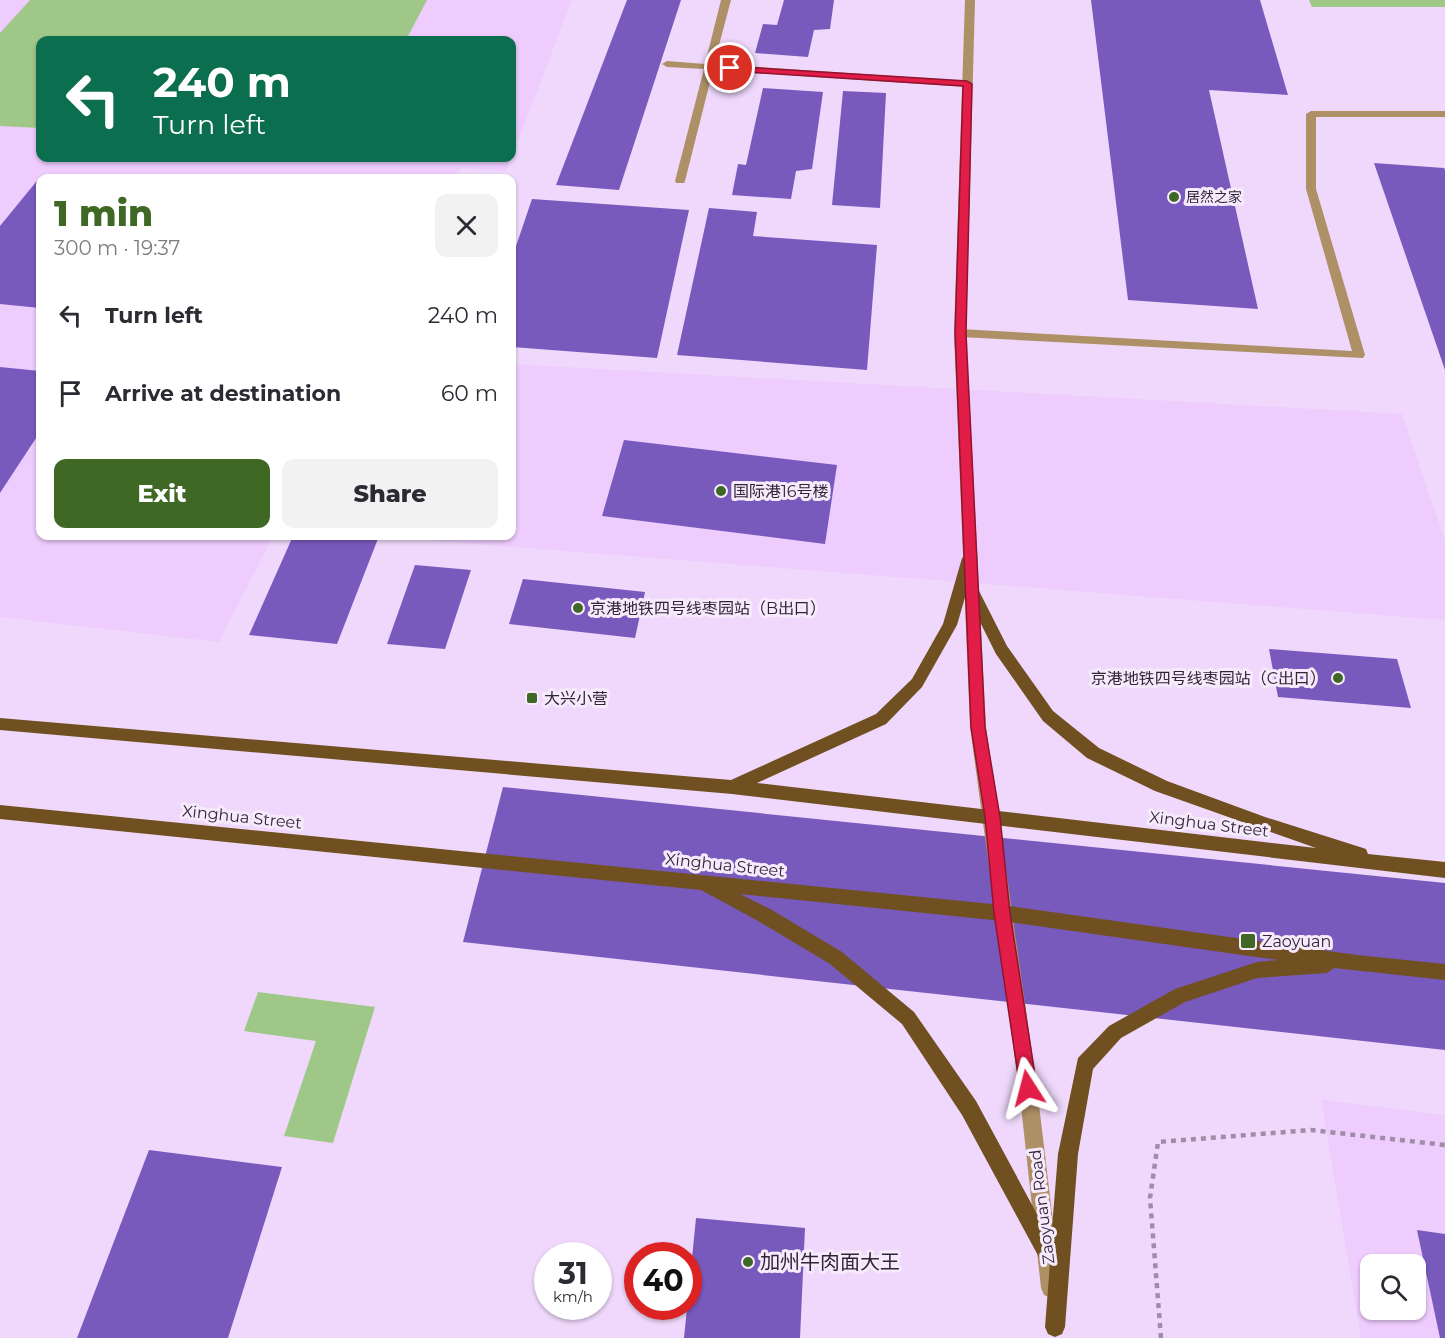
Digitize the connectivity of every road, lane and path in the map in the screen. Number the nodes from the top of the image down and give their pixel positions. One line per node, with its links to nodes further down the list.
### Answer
1 (726, 0): 4 (street)
2 (970, 0): 5 (street, Zaoyuan Road)
3 (667, 64): 4 (street)
4 (708, 67): 5 (street); 7 (street)
5 (967, 84): 8 (street, Zaoyuan Road)
6 (1445, 114): 8 (street)
7 (680, 181)
8 (960, 333): 9 (street, Zaoyuan Road)
9 (969, 558): 10 (street, Zaoyuan Road); 12 (main road)
10 (971, 589): 14 (street, Zaoyuan Road); 15 (main road)
11 (0, 724): 12 (main road, Xinghua Street)
12 (732, 787): 14 (main road, Xinghua Street)
13 (0, 812): 17 (main road, Xinghua Street)
14 (992, 817): 15 (main road, Xinghua Street); 18 (street, Zaoyuan Road)
15 (1395, 866): 16 (main road, Xinghua Street)
16 (1445, 870)
17 (700, 883): 18 (main road, Xinghua Street); 22 (main road)
18 (1002, 913): 19 (main road, Xinghua Street); 22 (street, Zaoyuan Road)
19 (1357, 963): 20 (main road, Xinghua Street); 23 (main road)
20 (1445, 972)
21 (1445, 1145): 24 (path)
22 (1048, 1254): 23 (street, Zaoyuan Road)
23 (1055, 1332)
24 (1161, 1338)

